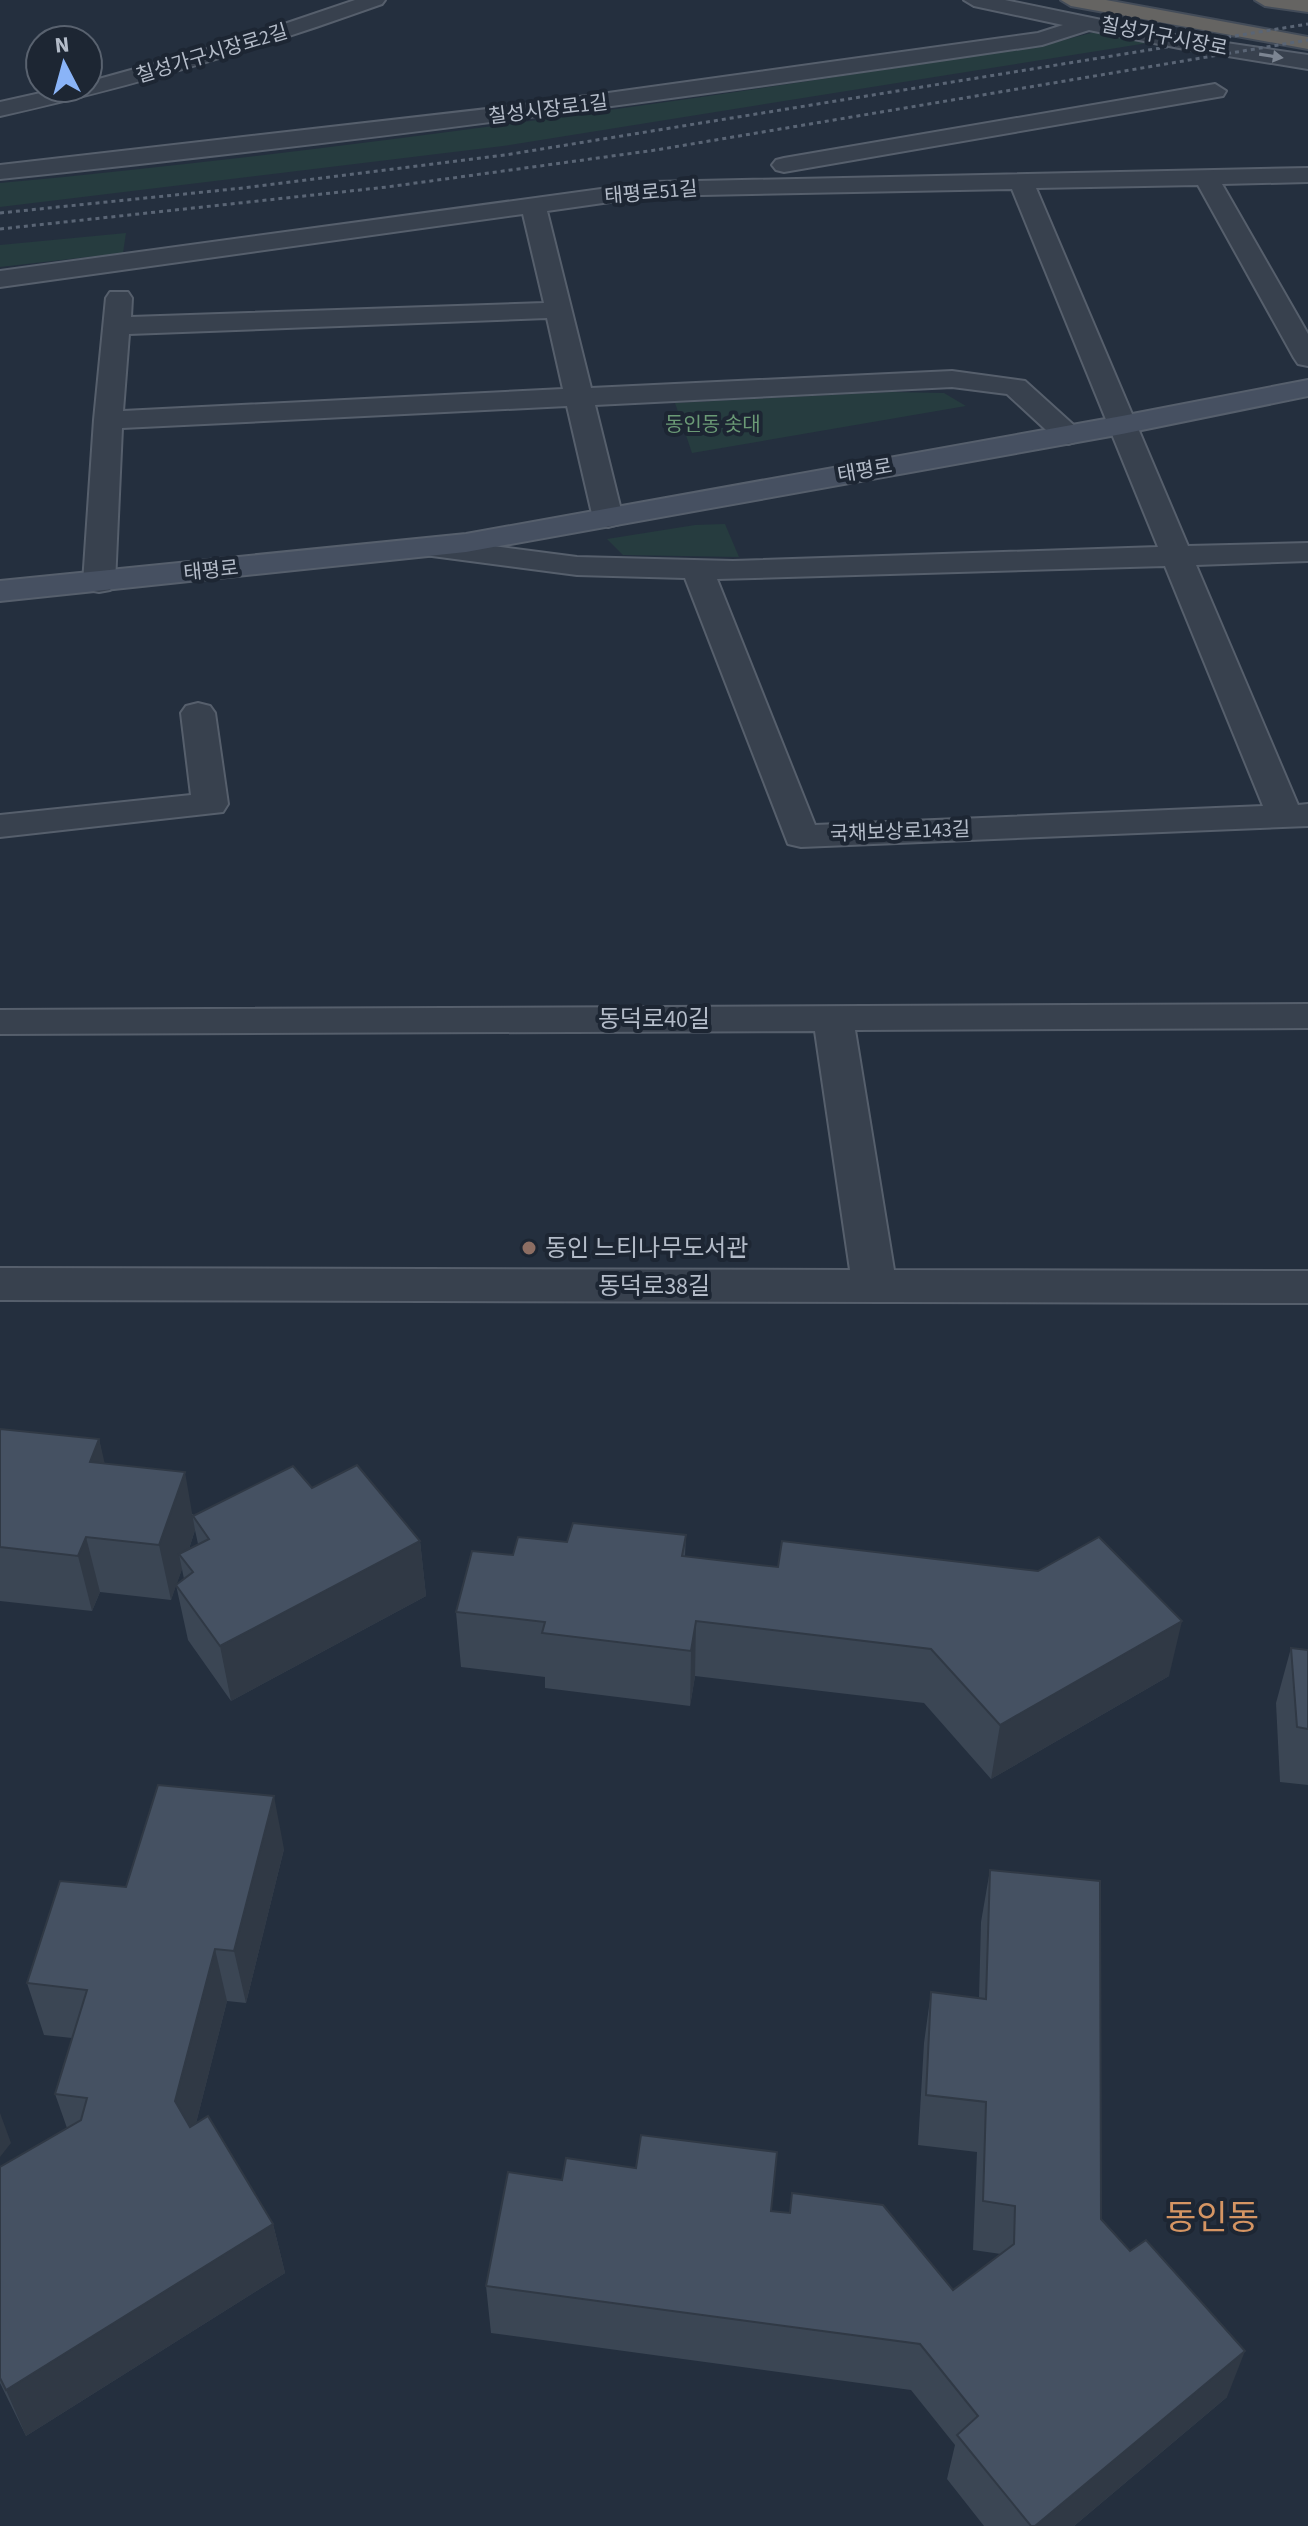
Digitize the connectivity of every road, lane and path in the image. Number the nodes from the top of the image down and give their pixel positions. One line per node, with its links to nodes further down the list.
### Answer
1 (375, 0): 13 (street, 칠성가구시장로2길)
2 (974, 0): 7 (street, 칠성가구시장로)
3 (1125, 0): 9 (highway)
4 (1273, 0): 6 (street)
5 (1257, 2): 6 (highway); 8 (highway)
6 (1308, 6)
7 (1083, 9): 10 (highway); 11 (street, 칠성가구시장로, one-way to 11); 14 (street, 칠성시장로1길)
8 (1308, 14)
9 (1308, 30)
10 (1308, 43)
11 (1308, 62)
12 (1215, 91): 18 (street)
13 (0, 109)
14 (0, 172)
15 (1308, 175): 16 (street, 태평로51길)
16 (1206, 178): 17 (street, 태평로51길); 24 (street)
17 (1022, 183): 18 (street, 태평로51길); 28 (street)
18 (652, 189): 19 (street, 태평로51길)
19 (534, 207): 20 (street, 태평로51길); 22 (street)
20 (122, 264): 21 (street, 태평로51길); 23 (street)
21 (0, 279)
22 (560, 310): 23 (street); 26 (street)
23 (116, 326): 27 (street)
24 (1308, 358)
25 (1308, 388): 28 (main road, 태평로)
26 (580, 396): 27 (street); 29 (street); 30 (street)
27 (108, 420): 35 (street)
28 (1122, 425): 29 (main road, 태평로); 33 (street, 국채보상로143길)
29 (1068, 435): 30 (main road, 태평로)
30 (608, 518): 31 (main road, 태평로)
31 (432, 547): 34 (street); 35 (main road, 태평로)
32 (1308, 552): 33 (street)
33 (1176, 556): 34 (street); 38 (street, 국채보상로143길)
34 (697, 569): 38 (street, 국채보상로143길)
35 (99, 583): 36 (main road, 태평로)
36 (0, 591)
37 (198, 713): 39 (street)
38 (1297, 816)
39 (0, 826)
40 (1308, 1016): 41 (street, 동덕로40길)
41 (833, 1019): 42 (street, 동덕로40길); 44 (street)
42 (0, 1022)
43 (0, 1284): 44 (street, 동덕로38길)
44 (874, 1286): 45 (street, 동덕로38길)
45 (1308, 1287)

